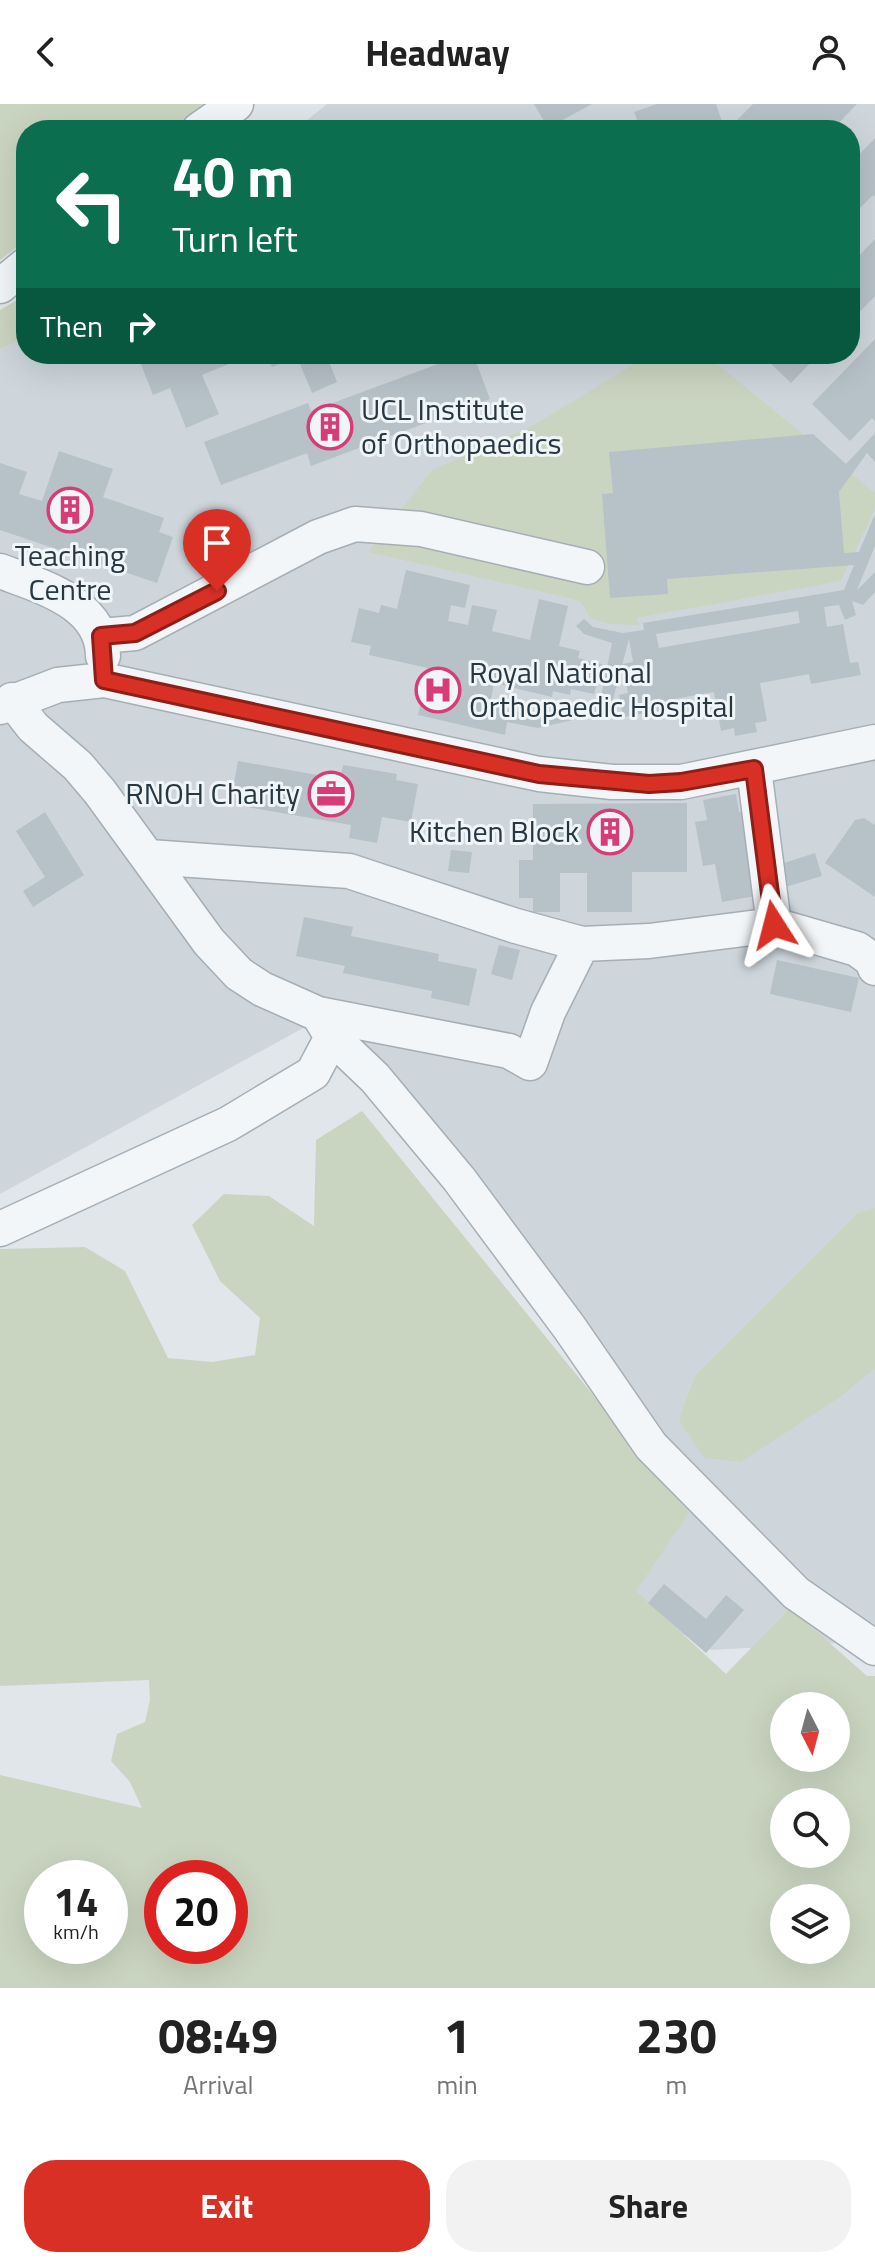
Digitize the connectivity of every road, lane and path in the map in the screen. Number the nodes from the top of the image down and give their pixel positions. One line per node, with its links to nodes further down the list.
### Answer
1 (236, 104): 2 (street)
2 (213, 120)
3 (16, 273): 4 (street)
4 (0, 286)
5 (587, 567): 7 (street)
6 (0, 571): 7 (street)
7 (101, 636): 8 (street)
8 (104, 680): 9 (street); 11 (street)
9 (6, 704): 12 (street)
10 (875, 742): 11 (street)
11 (754, 769): 13 (street)
12 (149, 857): 14 (street); 16 (street)
13 (774, 925): 14 (street); 15 (street)
14 (582, 944): 16 (street)
15 (875, 968)
16 (325, 1026): 17 (street); 18 (street)
17 (0, 1229)
18 (875, 1648)

